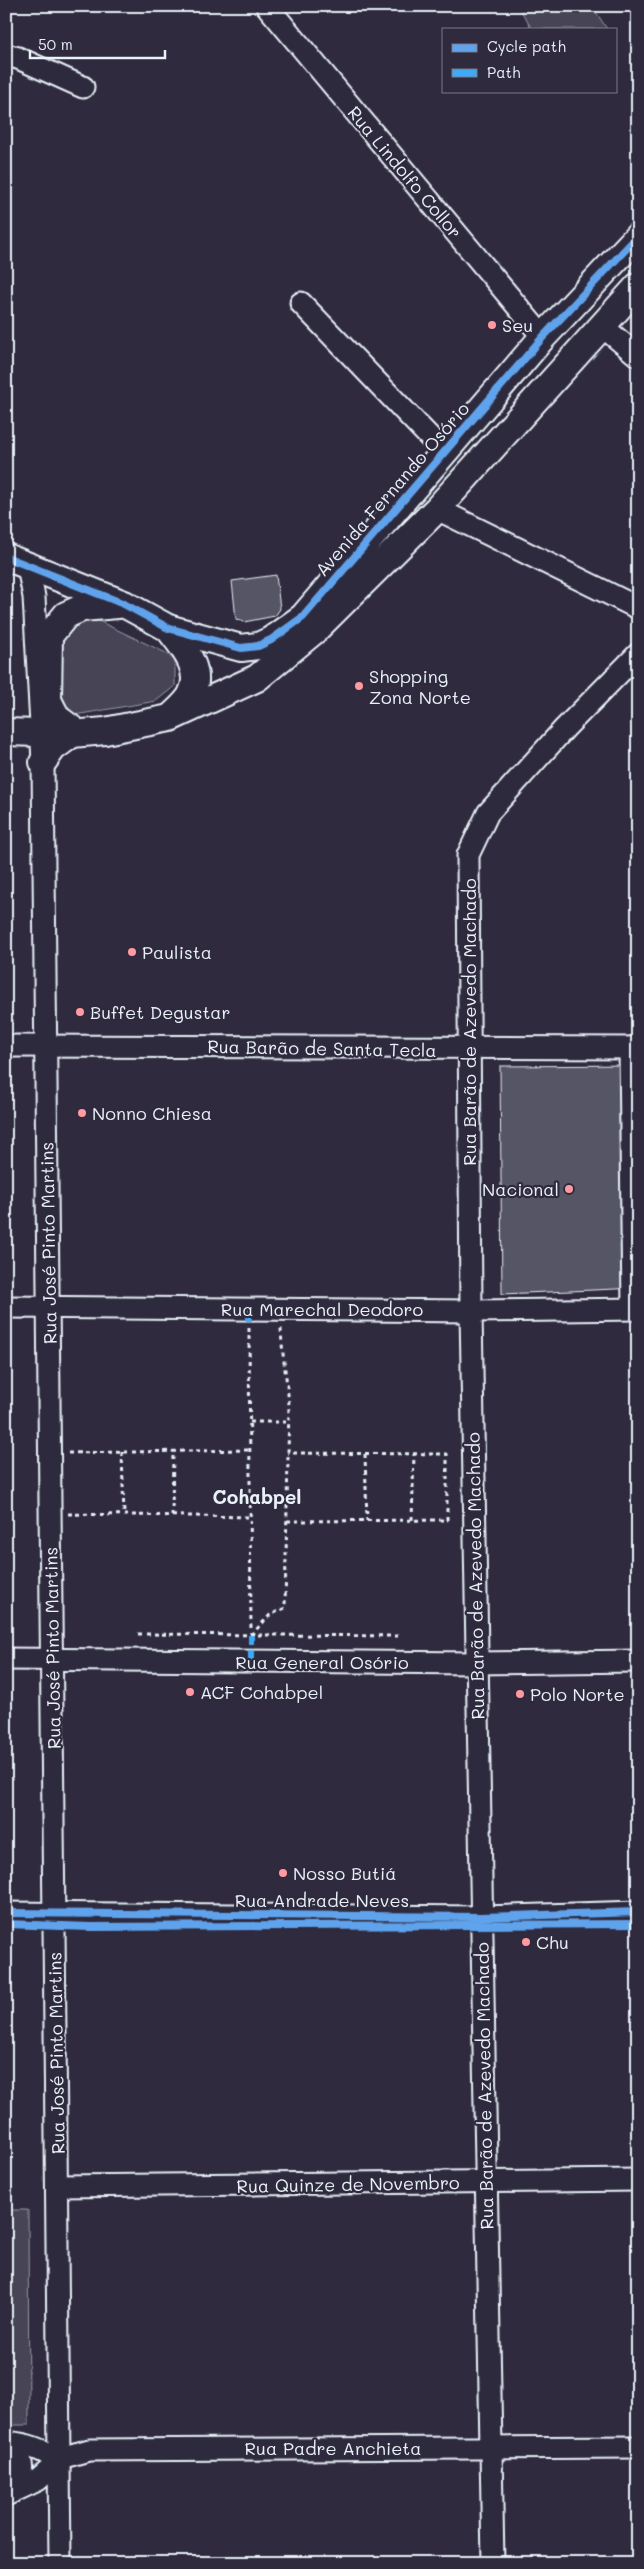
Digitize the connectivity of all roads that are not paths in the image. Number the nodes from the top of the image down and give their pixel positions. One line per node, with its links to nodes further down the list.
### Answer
1 (267, 6): 8 (street, Rua Lindolfo Collor)
2 (6, 55): 3 (street)
3 (83, 87)
4 (638, 236): 8 (main road, Avenida Fernando Osório)
5 (638, 286): 7 (main road)
6 (301, 303): 10 (street)
7 (602, 326): 9 (street); 11 (main road)
8 (543, 337): 10 (main road, Avenida Fernando Osório)
9 (638, 356)
10 (444, 452): 15 (main road, Avenida Fernando Osório)
11 (437, 509): 14 (street); 17 (main road)
12 (17, 562): 13 (main road, Avenida Fernando Osório); 19 (street, Rua José Pinto Martins)
13 (124, 604): 15 (main road, Avenida Fernando Osório); 20 (main road)
14 (638, 608)
15 (168, 628): 17 (main road)
16 (638, 654): 25 (street, Rua Barão de Azevedo Machado)
17 (170, 718): 20 (main road)
18 (6, 732): 19 (main road)
19 (42, 733): 20 (main road); 21 (street, Rua José Pinto Martins)
20 (74, 733): 21 (main road)
21 (44, 762): 22 (street, Rua José Pinto Martins)
22 (46, 1045): 23 (street, Rua Barão de Santa Tecla); 25 (street, Rua Barão de Santa Tecla); 28 (street, Rua José Pinto Martins)
23 (6, 1046)
24 (634, 1048): 25 (street, Rua Barão de Santa Tecla); 26 (street)
25 (468, 1049): 31 (street, Rua Barão de Azevedo Machado)
26 (635, 1189): 27 (street)
27 (635, 1267): 30 (street)
28 (49, 1307): 29 (street, Rua Marechal Deodoro); 31 (street, Rua Marechal Deodoro); 33 (street, Rua José Pinto Martins)
29 (6, 1308)
30 (635, 1309): 31 (street, Rua Marechal Deodoro)
31 (471, 1311): 35 (street, Rua Barão de Azevedo Machado)
32 (6, 1659): 33 (street, Rua General Osório)
33 (52, 1660): 35 (street, Rua General Osório); 38 (street, Rua José Pinto Martins)
34 (638, 1661): 35 (street, Rua General Osório)
35 (476, 1663): 39 (street, Rua Barão de Azevedo Machado)
36 (638, 1912): 39 (street, Rua Andrade Neves)
37 (6, 1913): 38 (street, Rua Andrade Neves)
38 (55, 1913): 39 (street, Rua Andrade Neves); 42 (street, Rua José Pinto Martins)
39 (481, 1917): 41 (street, Rua Barão de Azevedo Machado)
40 (638, 2180): 41 (street, Rua Quinze de Novembro)
41 (486, 2182): 42 (street, Rua Quinze de Novembro); 45 (street, Rua Barão de Azevedo Machado)
42 (58, 2186): 46 (street, Rua José Pinto Martins)
43 (7, 2442): 46 (street); 47 (street)
44 (638, 2446): 45 (street, Rua Padre Anchieta)
45 (491, 2447): 46 (street, Rua Padre Anchieta); 49 (street, Rua Barão de Azevedo Machado)
46 (57, 2462): 47 (street, Rua Padre Anchieta); 48 (street, Rua José Pinto Martins)
47 (7, 2494)
48 (60, 2563)
49 (493, 2563)

